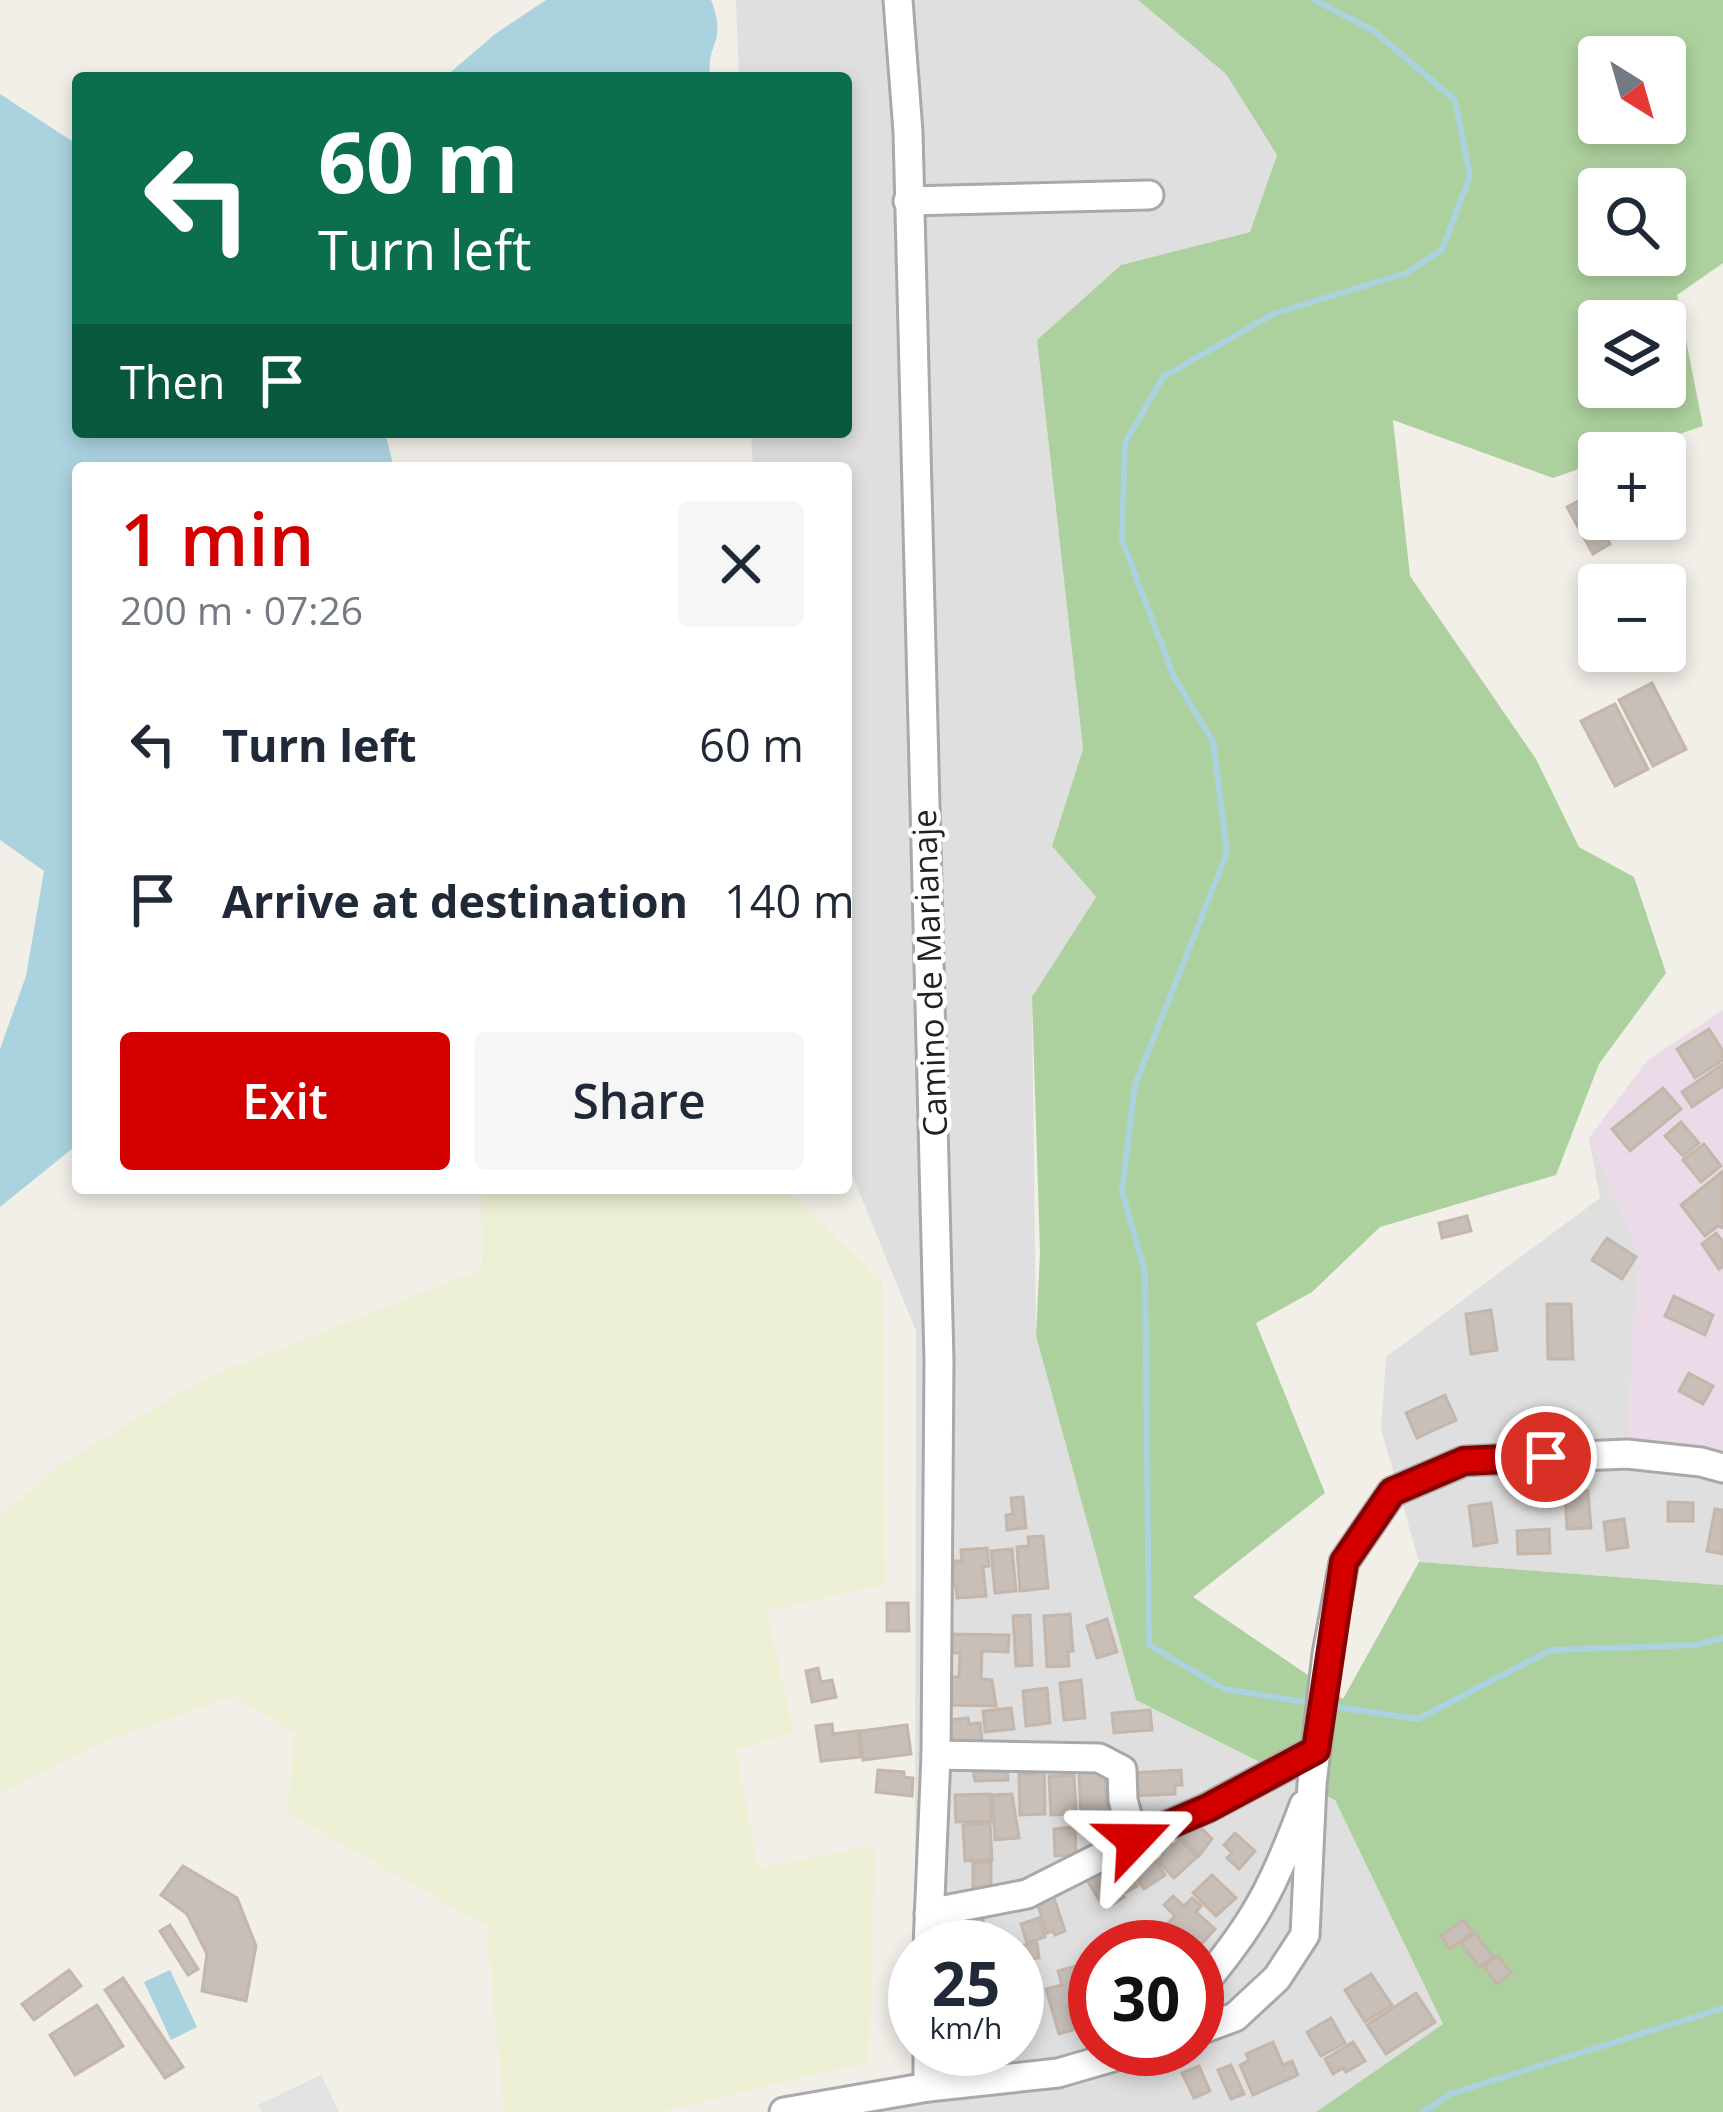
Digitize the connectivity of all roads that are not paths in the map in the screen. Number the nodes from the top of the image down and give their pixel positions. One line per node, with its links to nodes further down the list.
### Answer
1 (898, 0): 3 (street, Camino de Marianaje)
2 (1149, 195): 3 (street)
3 (908, 201): 6 (street, Camino de Marianaje)
4 (1723, 1468): 5 (street)
5 (1316, 1750): 7 (street); 8 (street)
6 (936, 1755): 8 (street); 9 (street, Camino de Marianaje)
7 (1312, 1784): 11 (street); 12 (street)
8 (1134, 1840): 9 (street)
9 (928, 1913): 10 (street, Camino de Marianaje)
10 (928, 1920)
11 (1224, 1960)
12 (1224, 2021)
13 (1068, 2070): 15 (street)
14 (928, 2076): 15 (street)
15 (928, 2087): 16 (street)
16 (784, 2112)

